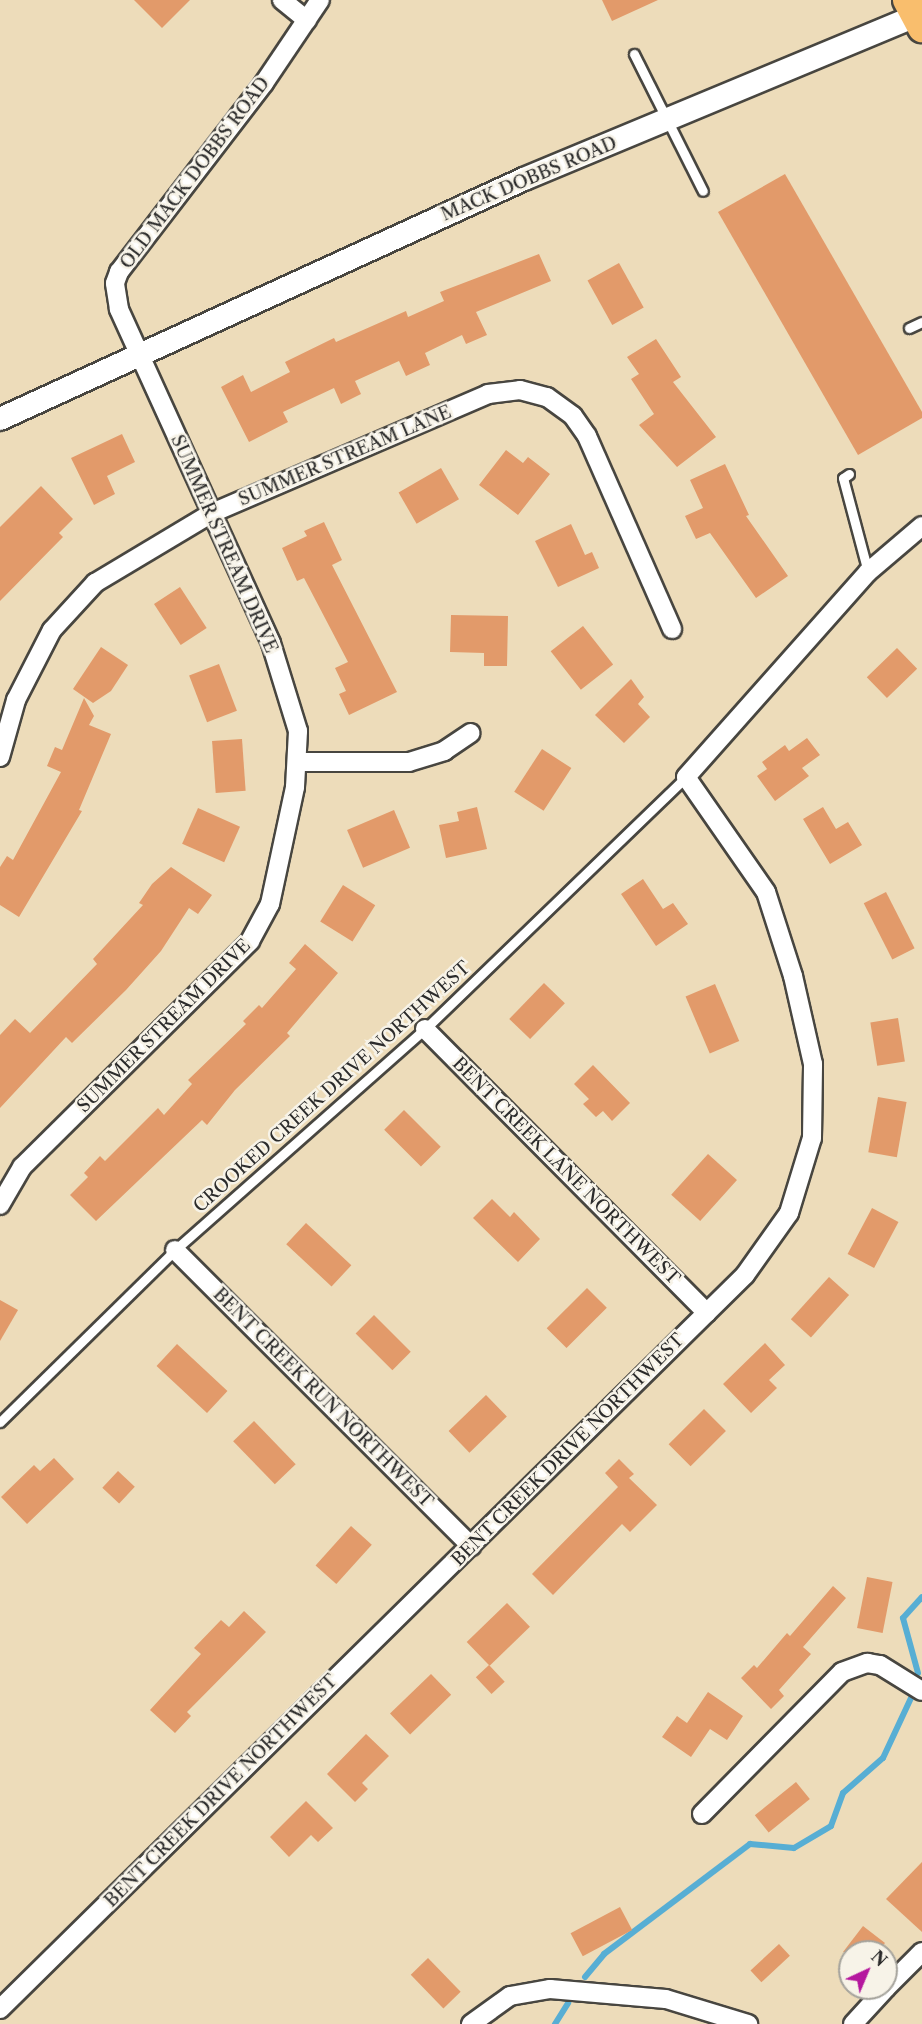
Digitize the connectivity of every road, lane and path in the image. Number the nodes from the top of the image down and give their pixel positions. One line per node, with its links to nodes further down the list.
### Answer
1 (282, 0): 4 (street)
2 (320, 0): 4 (street, OLD MACK DOBBS ROAD)
3 (916, 14): 6 (street, MACK DOBBS ROAD)
4 (307, 20): 10 (street, OLD MACK DOBBS ROAD)
5 (634, 54): 6 (lane)
6 (667, 120): 7 (lane); 10 (street, MACK DOBBS ROAD)
7 (703, 190)
8 (922, 322): 9 (lane)
9 (909, 328)
10 (140, 355): 11 (street, MACK DOBBS ROAD); 13 (street, SUMMER STREAM DRIVE)
11 (0, 419)
12 (849, 474): 15 (lane)
13 (212, 513): 16 (street, SUMMER STREAM LANE); 18 (street, SUMMER STREAM LANE); 19 (street, SUMMER STREAM DRIVE)
14 (922, 526): 15 (street)
15 (868, 573): 20 (street)
16 (672, 629)
17 (471, 733): 19 (street)
18 (0, 757)
19 (297, 762): 22 (street, SUMMER STREAM DRIVE)
20 (686, 777): 21 (lane, CROOKED CREEK DRIVE NORTHWEST); 24 (street, BENT CREEK DRIVE NORTHWEST)
21 (425, 1029): 23 (lane, CROOKED CREEK DRIVE NORTHWEST); 24 (street, BENT CREEK LANE NORTHWEST)
22 (0, 1205)
23 (175, 1250): 25 (lane, CROOKED CREEK DRIVE NORTHWEST); 26 (street, BENT CREEK RUN NORTHWEST)
24 (707, 1313): 26 (street, BENT CREEK DRIVE NORTHWEST)
25 (0, 1422)
26 (471, 1546): 32 (street, BENT CREEK DRIVE NORTHWEST)
27 (922, 1691): 28 (street)
28 (702, 1814)
29 (922, 1952): 30 (street)
30 (898, 1976)
31 (875, 2000): 35 (street)
32 (0, 2009)
33 (471, 2024): 34 (street)
34 (748, 2024)
35 (853, 2024)

